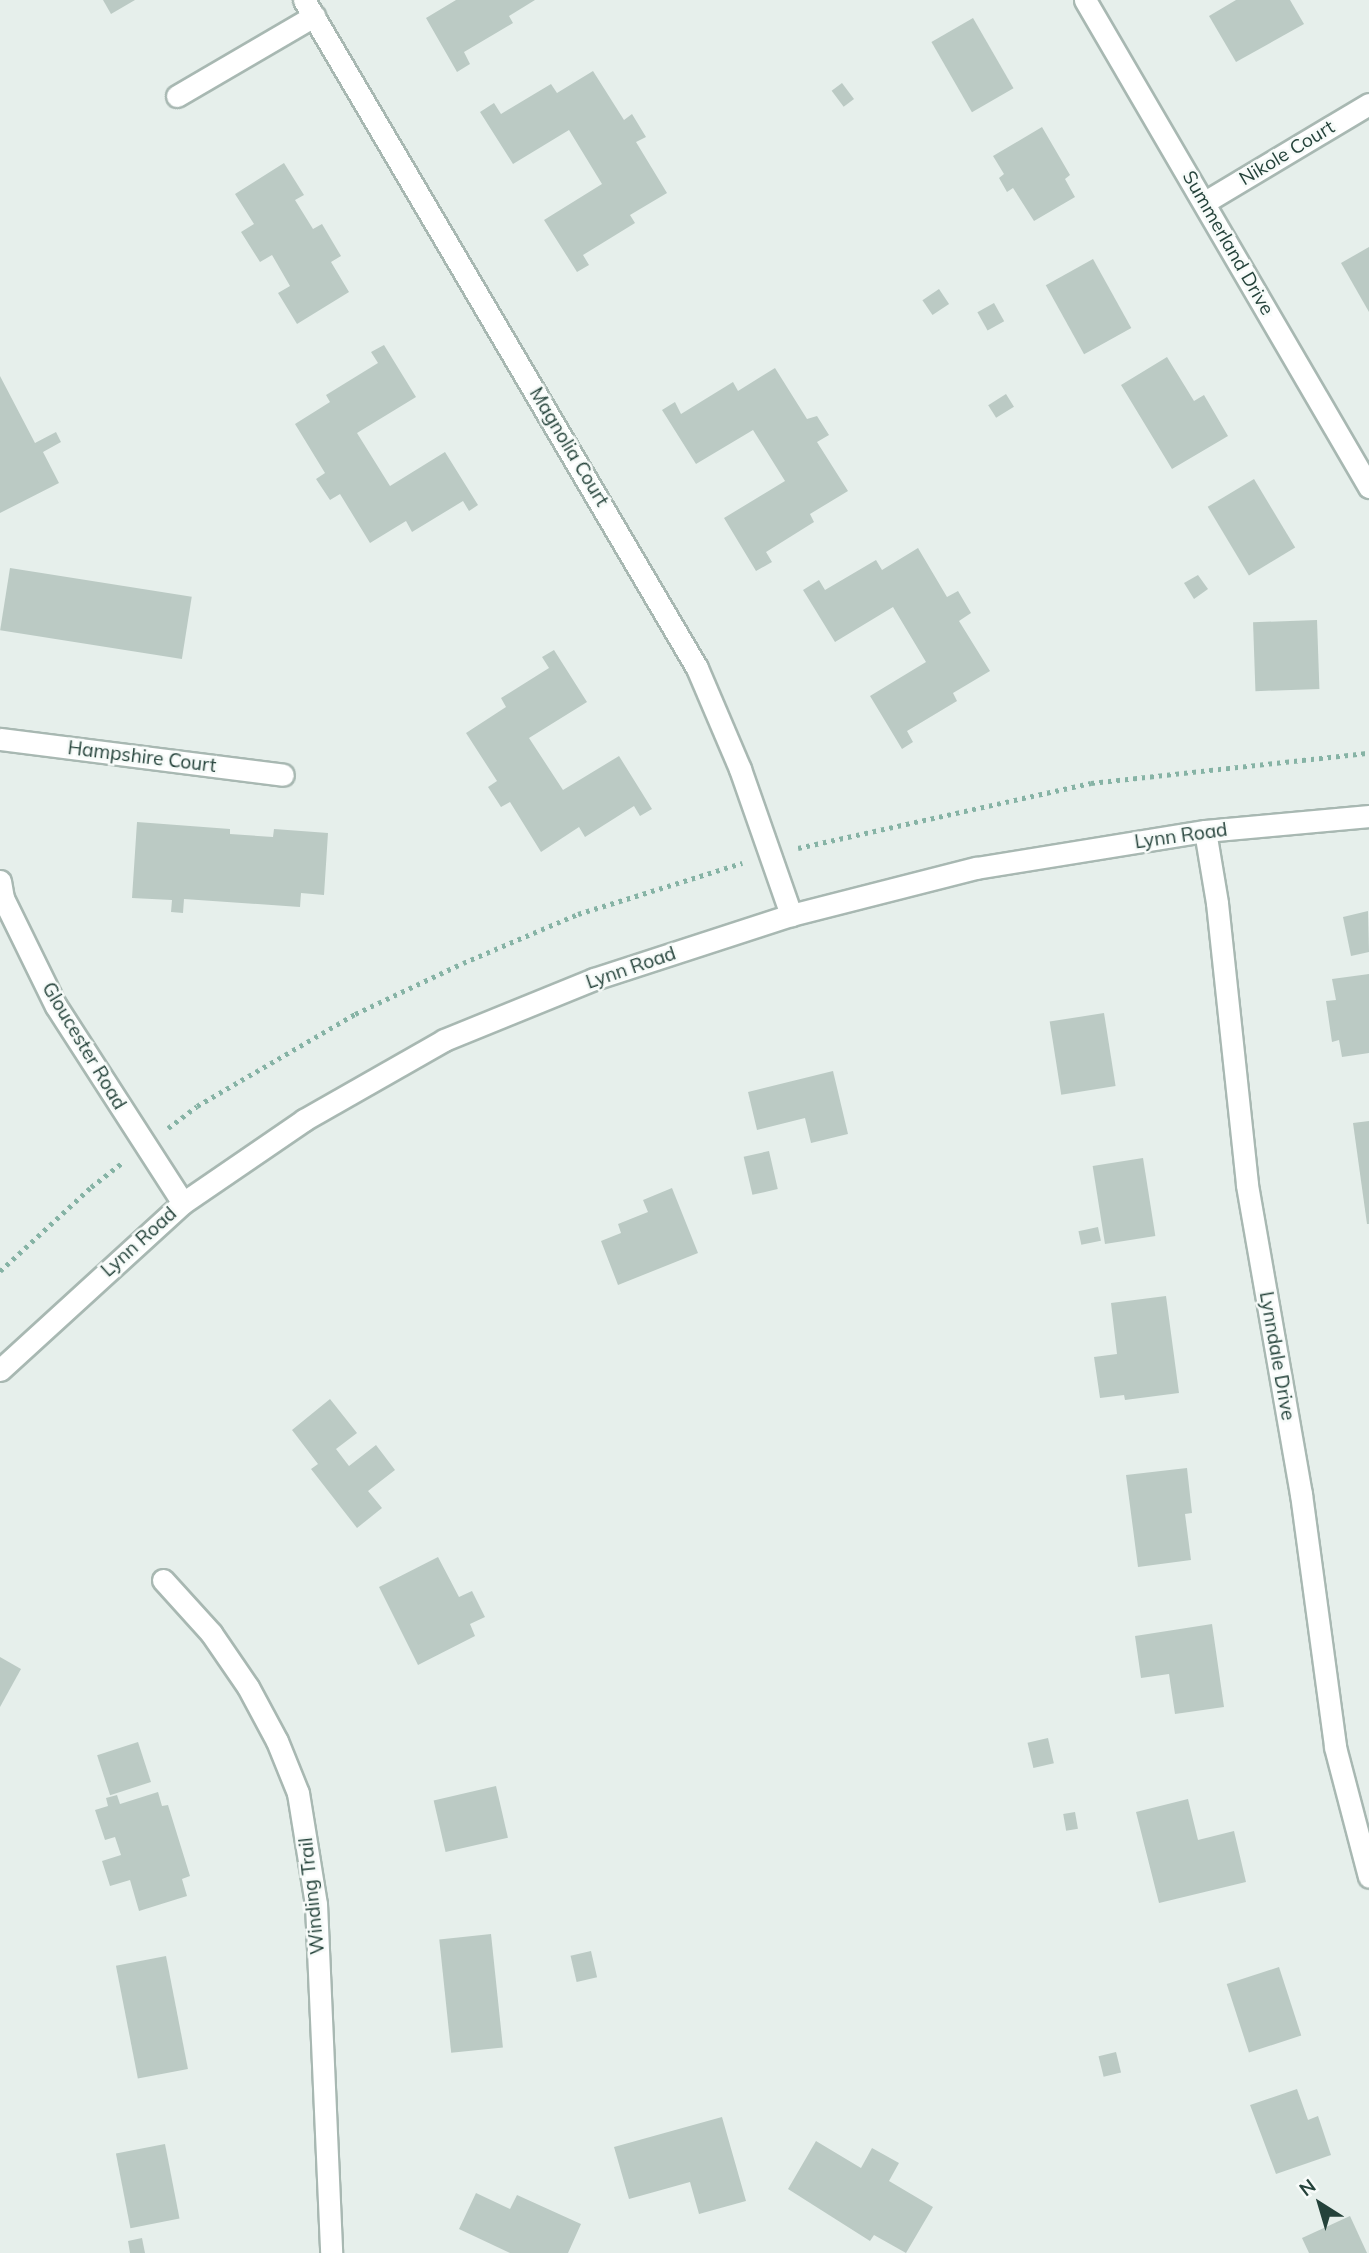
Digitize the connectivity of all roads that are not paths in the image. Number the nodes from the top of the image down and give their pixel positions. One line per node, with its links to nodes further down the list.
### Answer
1 (1085, 0): 5 (street, Summerland Drive)
2 (309, 8): 3 (street); 12 (street, Magnolia Court)
3 (177, 96)
4 (1369, 104): 5 (street, Nikole Court)
5 (1205, 202): 6 (street, Summerland Drive)
6 (1369, 488)
7 (0, 739): 8 (street, Hampshire Court)
8 (283, 775)
9 (1369, 816): 10 (street, Lynn Road)
10 (1205, 831): 12 (street, Lynn Road); 16 (street, Lynndale Drive)
11 (1, 892): 13 (street, Gloucester Road)
12 (792, 915): 13 (street, Lynn Road)
13 (183, 1203): 14 (street, Lynn Road)
14 (0, 1370)
15 (163, 1580): 17 (street, Winding Trail)
16 (1369, 1877)
17 (331, 2253)

